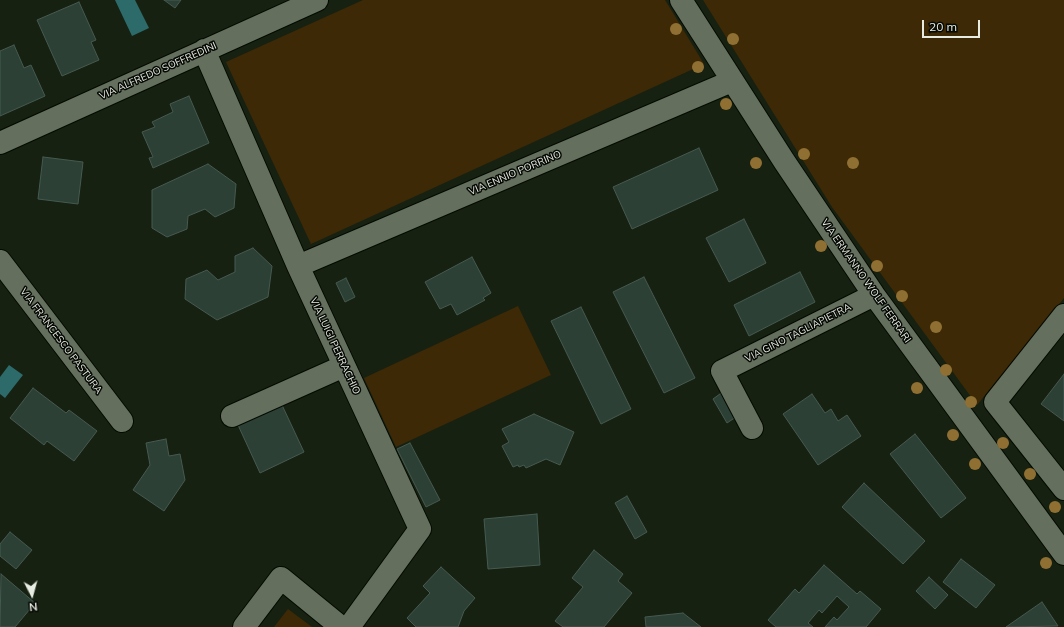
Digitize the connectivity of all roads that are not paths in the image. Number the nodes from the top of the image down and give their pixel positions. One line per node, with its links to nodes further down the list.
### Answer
1 (317, 0): 3 (street, VIA ALFREDO SOFFREDINI)
2 (681, 0): 4 (street, VIA ERMANNO WOLF FERRARI)
3 (204, 50): 5 (street, VIA ALFREDO SOFFREDINI); 7 (street, VIA LUIGI PERRACHIO)
4 (732, 80): 7 (street, VIA ENNIO PORRINO); 8 (street, VIA ERMANNO WOLF FERRARI)
5 (0, 143)
6 (0, 261): 12 (street, VIA FRANCESCO PASTURA)
7 (298, 266): 10 (street, VIA LUIGI PERRACHIO)
8 (874, 295): 13 (street, VIA GINO TAGLIAPIETRA); 15 (street, VIA ERMANNO WOLF FERRARI)
9 (1064, 316): 14 (street)
10 (344, 366): 11 (street); 18 (street, VIA LUIGI PERRACHIO)
11 (232, 416)
12 (122, 421)
13 (752, 428)
14 (1064, 488)
15 (1064, 554)
16 (244, 627): 17 (street)
17 (341, 627)
18 (349, 627)

